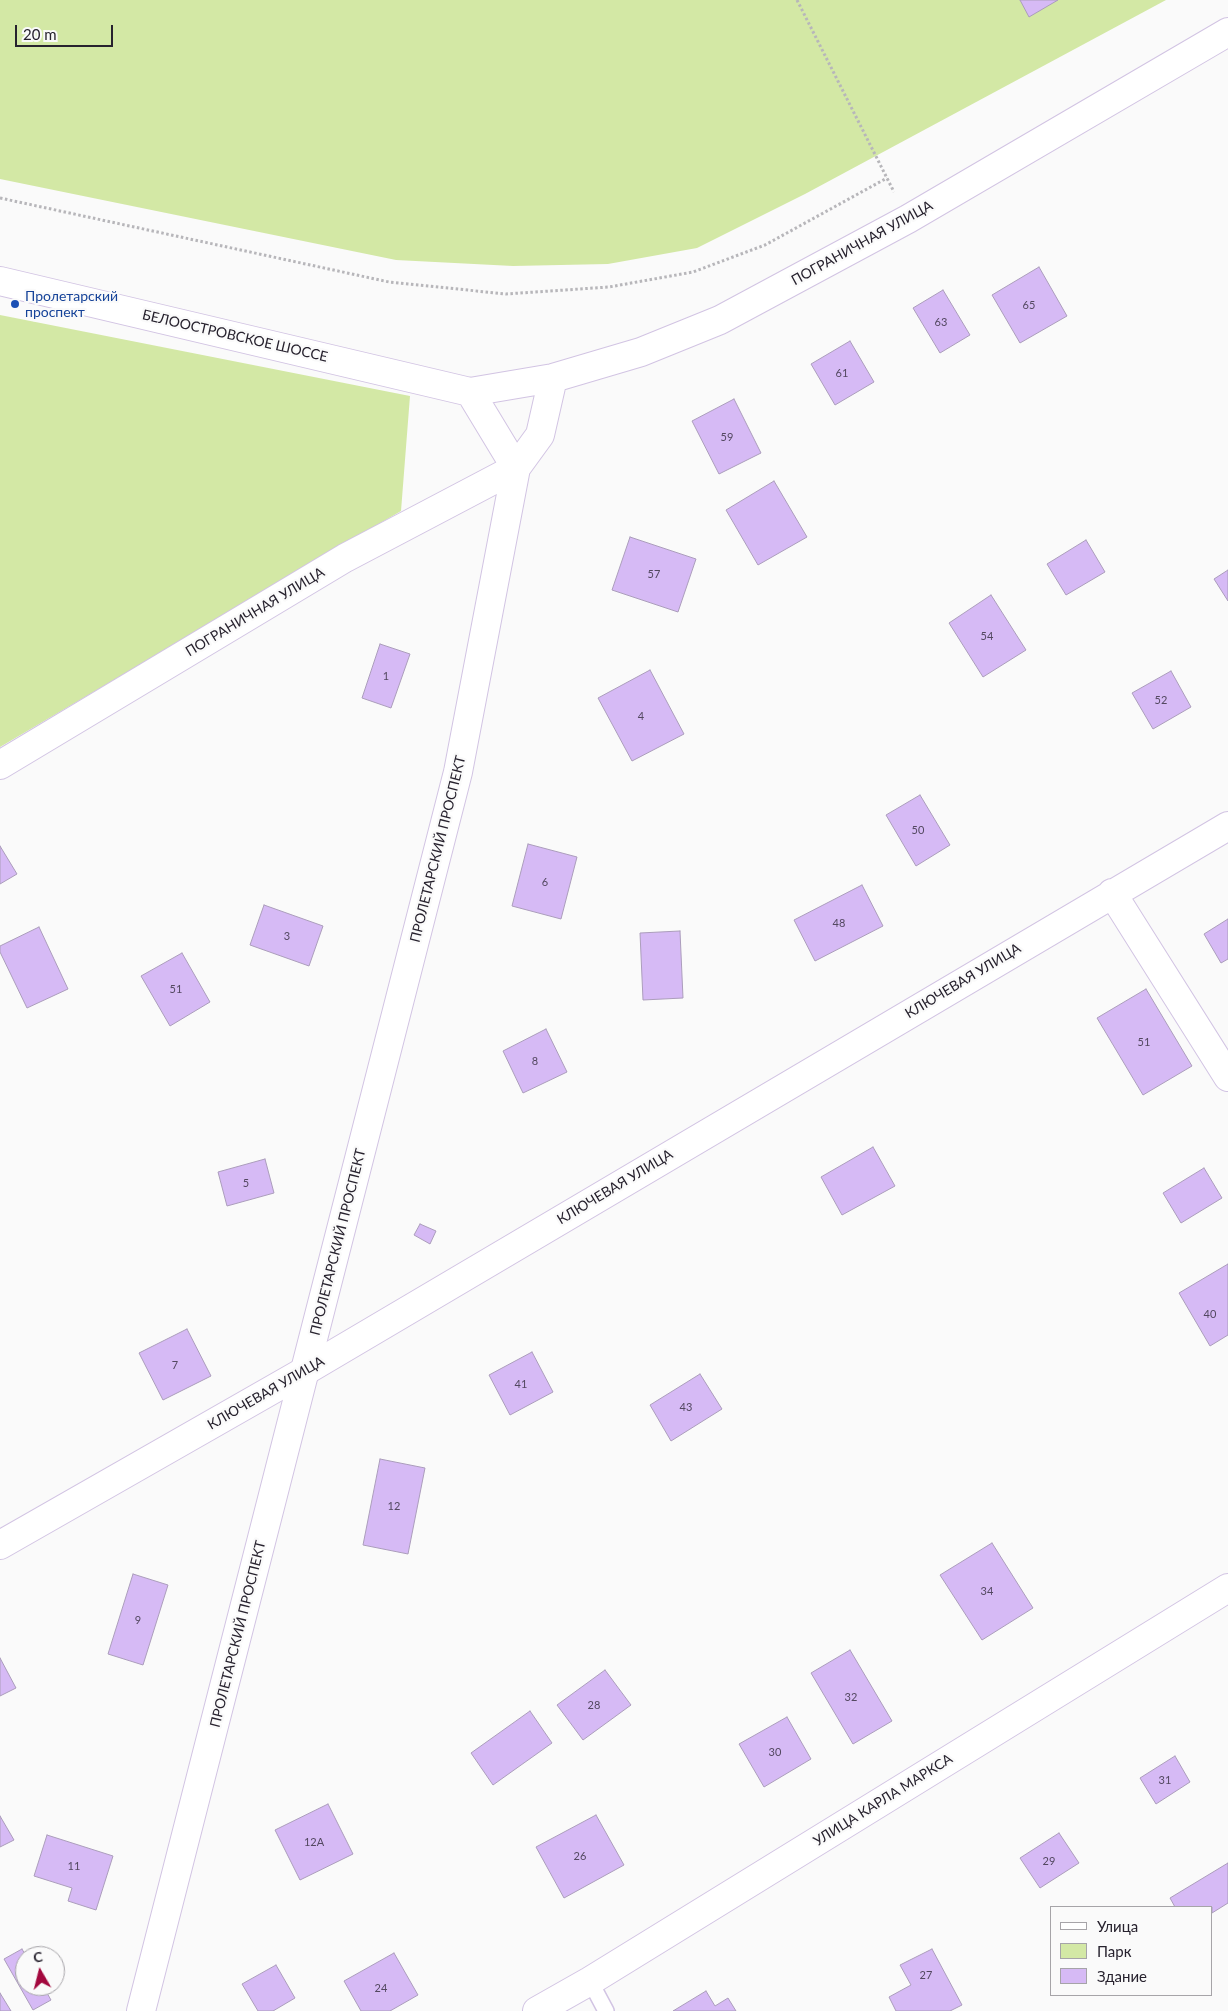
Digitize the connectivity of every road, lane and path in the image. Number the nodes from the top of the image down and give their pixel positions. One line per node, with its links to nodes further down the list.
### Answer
1 (796, 0): 3 (path)
2 (1228, 32): 5 (street, ПОГРАНИЧНАЯ УЛИЦА)
3 (887, 178): 4 (path); 5 (path)
4 (0, 198)
5 (908, 219): 7 (street, ПОГРАНИЧНАЯ УЛИЦА)
6 (0, 280): 8 (street, БЕЛООСТРОВСКОЕ ШОССЕ)
7 (553, 378): 8 (street, ПОГРАНИЧНАЯ УЛИЦА); 9 (street, ПРОЛЕТАРСКИЙ ПРОСПЕКТ)
8 (470, 392): 9 (street)
9 (516, 468): 10 (street, ПОГРАНИЧНАЯ УЛИЦА); 14 (street, ПРОЛЕТАРСКИЙ ПРОСПЕКТ)
10 (0, 765)
11 (1228, 826): 12 (street, КЛЮЧЕВАЯ УЛИЦА)
12 (1112, 893): 13 (street); 14 (street, КЛЮЧЕВАЯ УЛИЦА)
13 (1228, 1077)
14 (305, 1371): 15 (street, КЛЮЧЕВАЯ УЛИЦА); 18 (street, ПРОЛЕТАРСКИЙ ПРОСПЕКТ)
15 (0, 1545)
16 (1228, 1588): 17 (street, УЛИЦА КАРЛА МАРКСА)
17 (590, 1981): 19 (street, УЛИЦА КАРЛА МАРКСА); 20 (lane)
18 (142, 2011)
19 (536, 2011)
20 (606, 2011)

